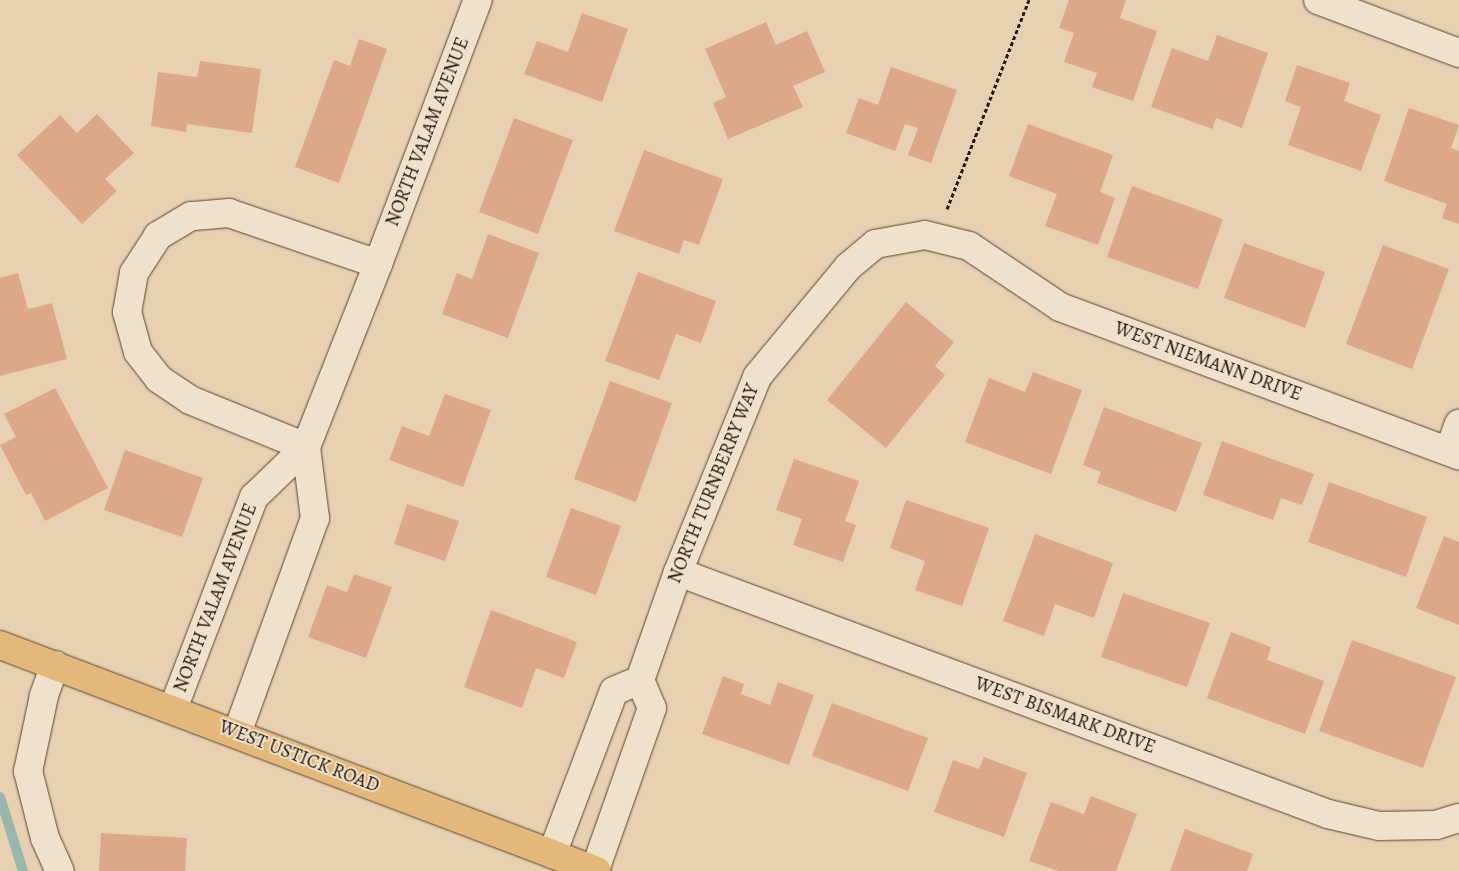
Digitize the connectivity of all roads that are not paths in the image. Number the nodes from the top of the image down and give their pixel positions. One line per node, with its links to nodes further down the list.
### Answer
1 (478, 0): 5 (street, NORTH VALAM AVENUE)
2 (1318, 0): 3 (street)
3 (1459, 53)
4 (969, 246): 8 (street, WEST NIEMANN DRIVE); 9 (street, NORTH TURNBERRY WAY)
5 (378, 264): 7 (street, NORTH VALAM AVENUE); 7 (street)
6 (1459, 424): 8 (street)
7 (306, 447): 13 (street, NORTH VALAM AVENUE); 14 (street, NORTH VALAM AVENUE)
8 (1454, 453)
9 (678, 572): 12 (street, NORTH TURNBERRY WAY); 15 (street, WEST BISMARK DRIVE)
10 (0, 645): 11 (main road, WEST USTICK ROAD)
11 (55, 665): 13 (main road, WEST USTICK ROAD); 17 (street)
12 (640, 680): 16 (street); 18 (street)
13 (173, 709): 14 (main road, WEST USTICK ROAD)
14 (237, 734): 16 (main road, WEST USTICK ROAD)
15 (1459, 818)
16 (552, 854): 18 (main road, WEST USTICK ROAD)
17 (60, 871)
18 (596, 871)

